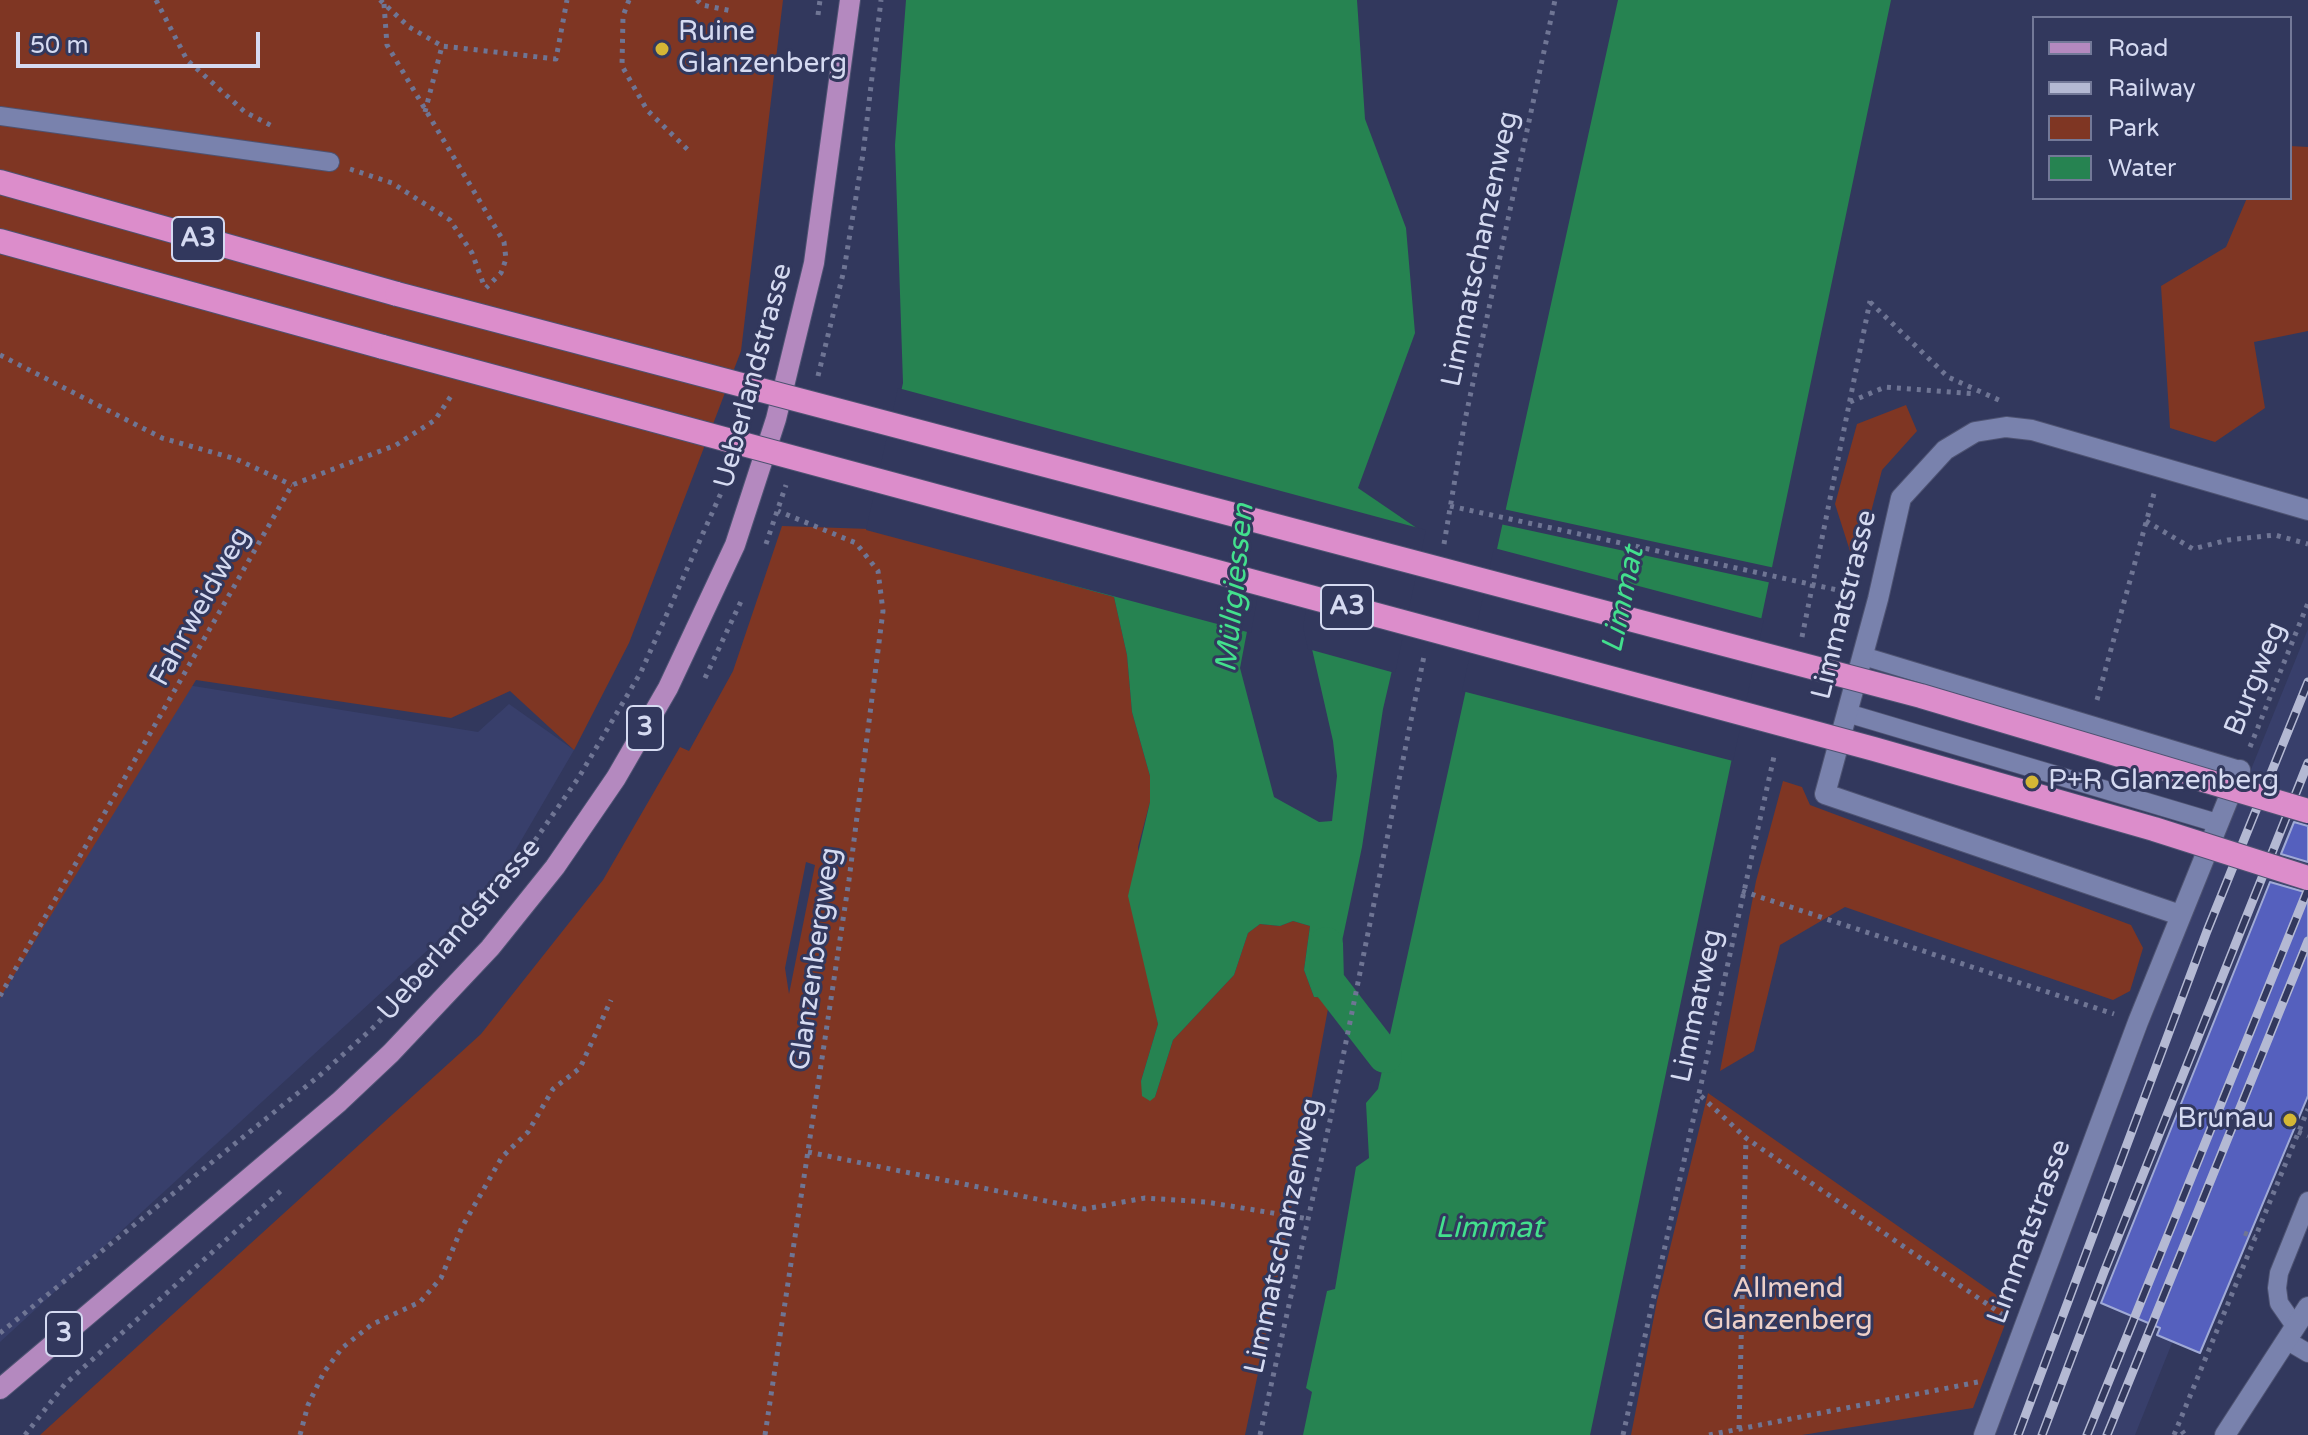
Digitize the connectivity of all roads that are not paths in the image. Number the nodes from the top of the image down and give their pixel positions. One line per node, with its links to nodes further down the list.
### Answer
1 (850, 0): 18 (main road, Ueberlandstrasse / 3)
2 (0, 116): 3 (lane)
3 (330, 162)
4 (0, 182): 10 (highway, A3, bridge)
5 (0, 241): 12 (highway, A3, bridge)
6 (2308, 510): 7 (street, Limmatstrasse)
7 (1863, 656): 8 (street, Limmatstrasse); 9 (lane)
8 (1847, 713): 11 (lane); 13 (street, Limmatstrasse)
9 (2240, 770): 11 (street, Limmatstrasse)
10 (2308, 811)
11 (2217, 823): 13 (street, Limmatstrasse)
12 (2308, 878)
13 (2180, 915): 19 (street, Limmatstrasse)
14 (2308, 1201): 16 (lane)
15 (2308, 1307): 16 (street)
16 (2291, 1333): 17 (lane); 20 (street)
17 (2308, 1353)
18 (0, 1389)
19 (1984, 1435)
20 (2225, 1435)

